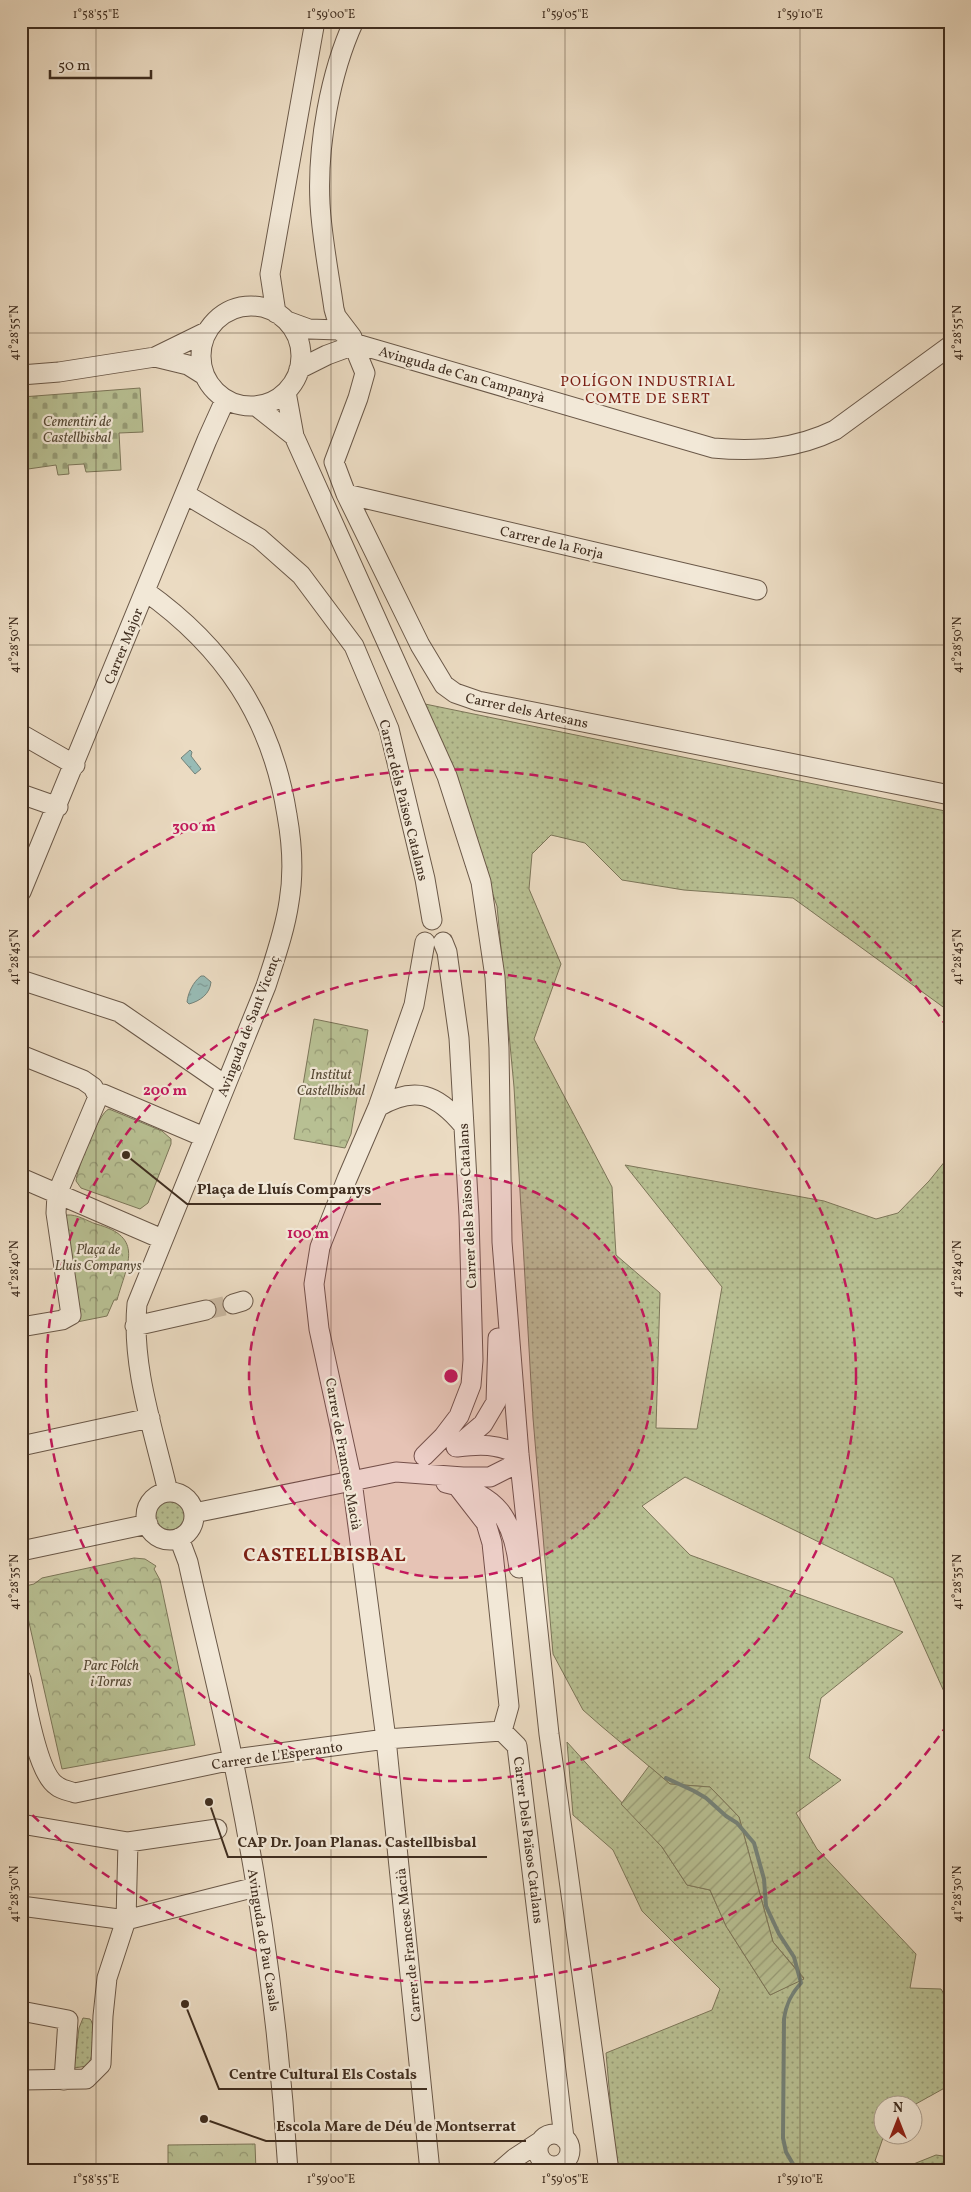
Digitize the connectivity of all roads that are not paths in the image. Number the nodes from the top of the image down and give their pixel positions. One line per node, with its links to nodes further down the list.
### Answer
1 (315, 21): 3 (street)
2 (354, 21): 7 (street)
3 (270, 274): 4 (street); 5 (street)
4 (243, 307): 5 (street); 6 (street)
5 (281, 317): 7 (street, Avinguda de Can Campanyà); 10 (street)
6 (206, 332): 9 (street); 12 (street)
7 (357, 344): 8 (street, Avinguda de Can Campanyà); 10 (street); 18 (street, Carrer dels Artesans)
8 (950, 346)
9 (155, 357): 11 (street); 12 (street)
10 (299, 369): 13 (street)
11 (21, 375)
12 (204, 375): 14 (street)
13 (286, 392): 15 (street); 16 (street)
14 (225, 400): 15 (street); 17 (street, Carrer Major)
15 (256, 406): 16 (street)
16 (294, 436): 39 (street)
17 (185, 494): 20 (street, Carrer Major); 27 (street, Carrer dels Països Catalans)
18 (346, 494): 19 (street, Carrer de la Forja); 24 (street, Carrer dels Artesans)
19 (758, 590)
20 (145, 591): 22 (street, Carrer Major); 31 (street, Avinguda de Sant Vicenç)
21 (21, 734): 22 (street)
22 (75, 765): 25 (street, Carrer Major)
23 (21, 794): 25 (street)
24 (950, 795)
25 (58, 807): 26 (street, Carrer Major)
26 (21, 892)
27 (432, 920): 28 (street, Carrer de Francesc Macià)
28 (434, 942): 33 (street, Carrer de Francesc Macià); 34 (street, Carrer dels Països Catalans)
29 (21, 980): 31 (street)
30 (21, 1055): 32 (street)
31 (225, 1086): 35 (street, Avinguda de Sant Vicenç)
32 (98, 1097): 35 (street); 37 (street)
33 (378, 1107): 34 (street); 49 (street, Carrer de Francesc Macià)
34 (463, 1126): 47 (street, Carrer dels Països Catalans)
35 (204, 1137): 38 (street, Avinguda de Sant Vicenç)
36 (21, 1178): 37 (street)
37 (57, 1194): 38 (street); 42 (street)
38 (162, 1239): 41 (street, Avinguda de Sant Vicenç)
39 (502, 1242): 45 (street); 46 (street)
40 (206, 1310): 41 (street)
41 (135, 1326): 43 (street, Avinguda de Sant Vicenç)
42 (21, 1327)
43 (150, 1418): 44 (street); 51 (street, Avinguda de Sant Vicenç)
44 (21, 1446)
45 (456, 1447): 46 (street); 47 (street)
46 (519, 1454): 48 (street); 56 (street)
47 (424, 1456): 48 (street)
48 (396, 1472): 49 (street); 50 (street)
49 (352, 1481): 52 (street); 59 (street, Carrer de Francesc Macià)
50 (456, 1485): 56 (street); 58 (street)
51 (168, 1492): 52 (street); 53 (street)
52 (194, 1513): 54 (street)
53 (148, 1524): 54 (street); 55 (street)
54 (179, 1538): 61 (street, Avinguda de Pau Casals)
55 (21, 1552)
56 (541, 1657): 76 (street)
57 (21, 1679): 60 (street)
58 (502, 1731): 59 (street, Carrer de L'Esperanto); 71 (street, Carrer Dels Països Catalans)
59 (386, 1739): 61 (street, Carrer de L'Esperanto); 73 (street, Carrer de Francesc Macià)
60 (29, 1751): 61 (street, Carrer de L'Esperanto)
61 (233, 1759): 65 (street, Avinguda de Pau Casals)
62 (21, 1824): 64 (street)
63 (217, 1829): 64 (street)
64 (128, 1842): 67 (street)
65 (256, 1887): 67 (street); 75 (street, Avinguda de Pau Casals)
66 (21, 1906): 67 (street)
67 (126, 1920): 70 (street)
68 (21, 2011): 70 (street)
69 (21, 2080): 70 (street)
70 (64, 2080)
71 (551, 2138): 72 (street); 72 (street); 74 (street)
72 (551, 2166): 74 (street)
73 (431, 2168)
74 (502, 2170)
75 (288, 2171)
76 (609, 2171)

